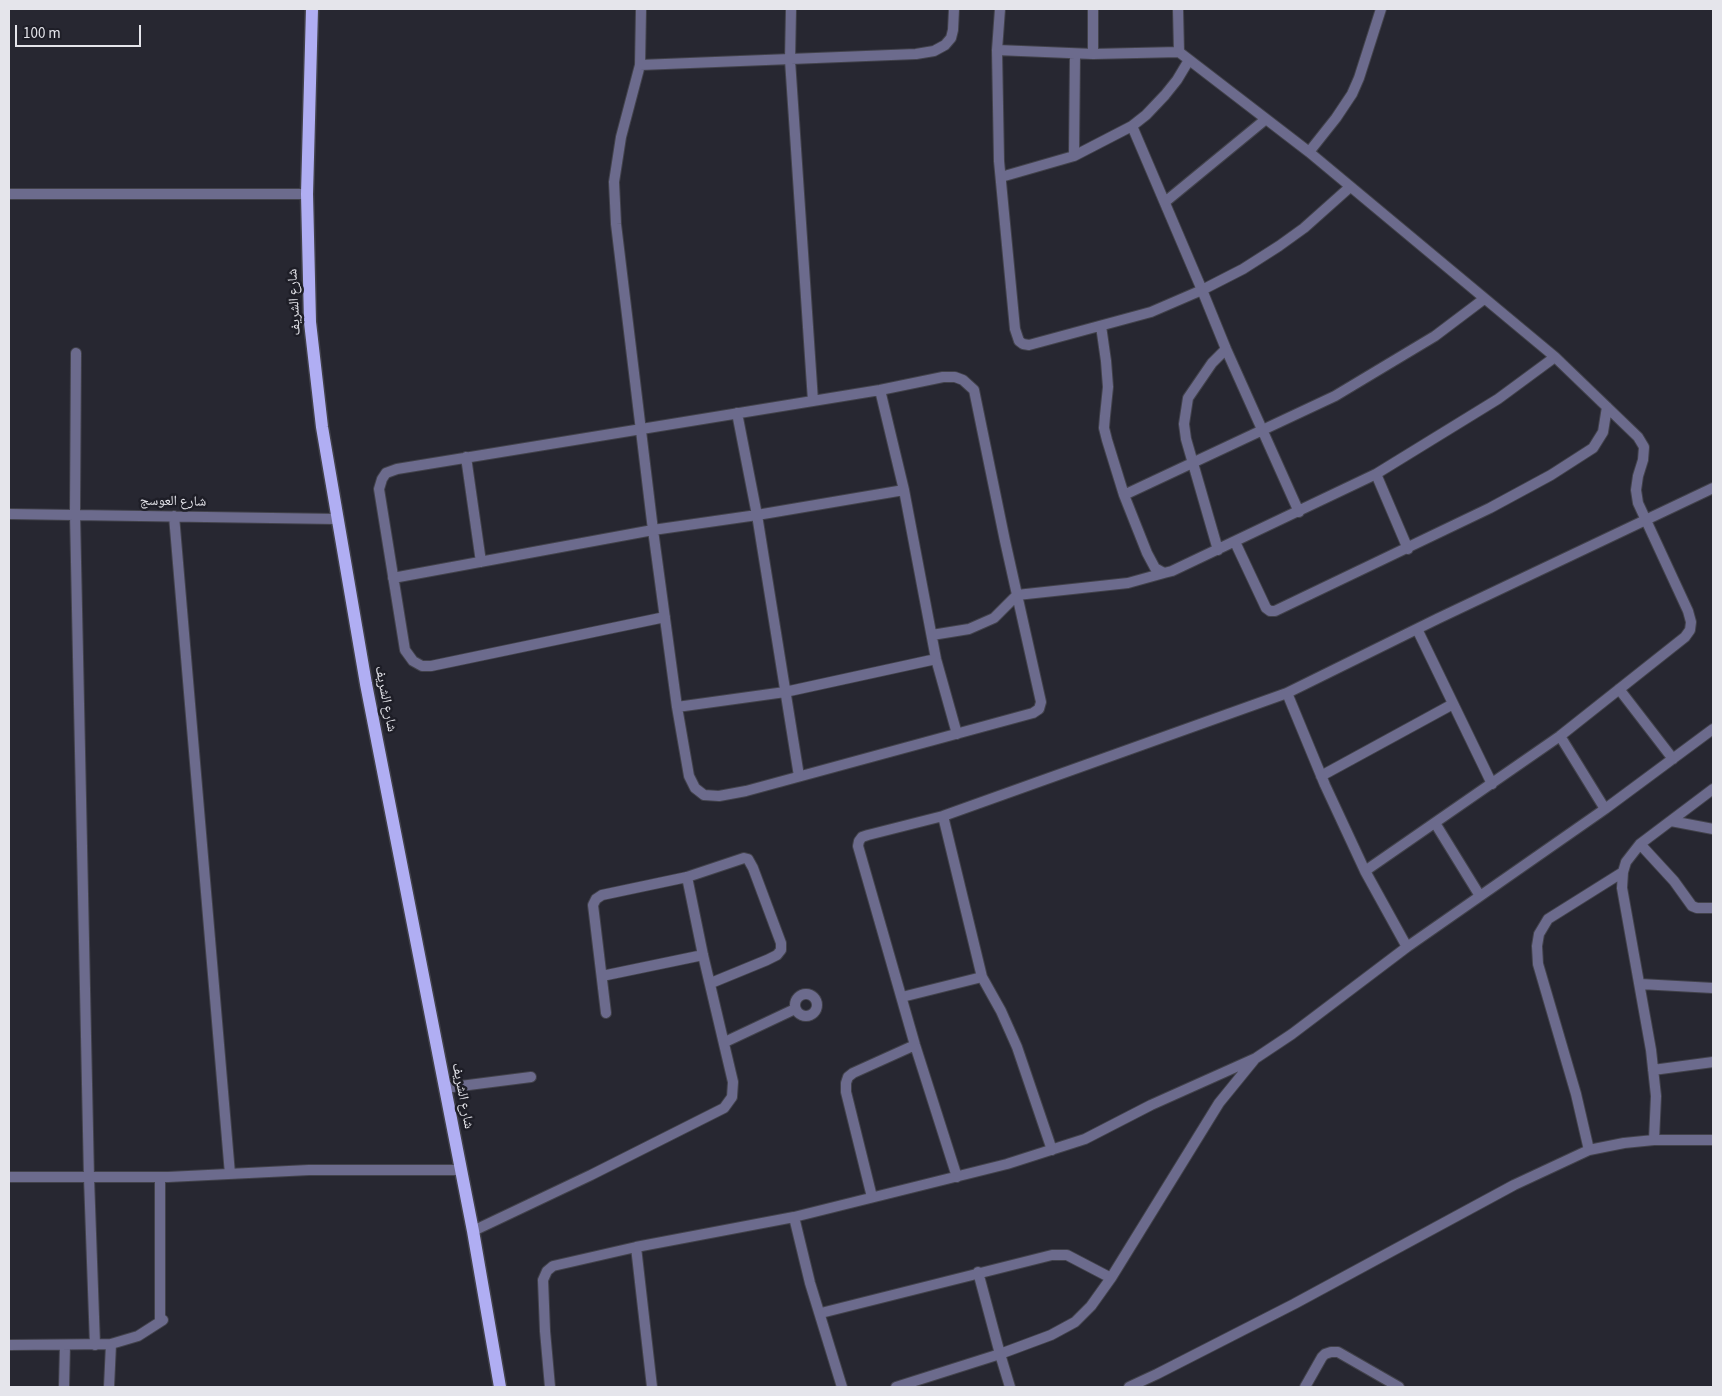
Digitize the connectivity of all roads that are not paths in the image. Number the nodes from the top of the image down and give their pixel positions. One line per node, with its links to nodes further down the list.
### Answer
1 (312, 9): 23 (main road, شارع الشريف)
2 (642, 9): 15 (street)
3 (791, 9): 13 (street)
4 (954, 9): 13 (street)
5 (1000, 9): 9 (street)
6 (1093, 9): 12 (street)
7 (1178, 9): 10 (street)
8 (1381, 9): 18 (street)
9 (997, 50): 11 (street); 20 (street)
10 (1179, 52): 12 (street); 14 (street)
11 (1075, 54): 12 (street); 19 (street)
12 (1093, 54)
13 (790, 60): 15 (street); 32 (street)
14 (1189, 60): 16 (street); 17 (street)
15 (640, 65): 35 (street)
16 (1266, 119): 18 (street); 24 (street)
17 (1132, 126): 19 (street); 24 (street)
18 (1309, 152): 21 (street)
19 (1074, 156): 20 (street)
20 (1001, 177): 27 (street)
21 (1350, 187): 25 (street); 26 (street)
22 (9, 194): 23 (street)
23 (307, 194): 48 (main road, شارع الشريف)
24 (1165, 202): 25 (street)
25 (1202, 290): 27 (street); 28 (street)
26 (1484, 299): 30 (street); 36 (street)
27 (1101, 326): 42 (street)
28 (1226, 349): 36 (street); 38 (street)
29 (76, 353): 45 (street)
30 (1555, 357): 33 (street); 39 (street)
31 (880, 390): 32 (street); 41 (street); 57 (street)
32 (813, 401): 34 (street)
33 (1607, 407): 49 (street); 52 (street)
34 (737, 413): 35 (street); 46 (street)
35 (641, 429): 37 (street); 50 (street)
36 (1262, 431): 38 (street); 43 (street)
37 (466, 457): 54 (street); 56 (street)
38 (1192, 464): 42 (street); 53 (street)
39 (1376, 474): 43 (street); 52 (street)
40 (1713, 488): 49 (street)
41 (904, 490): 46 (street); 60 (street)
42 (1124, 495): 55 (street)
43 (1299, 512): 51 (street)
44 (9, 514): 45 (street, شارع العوسج)
45 (75, 514): 47 (street, شارع العوسج); 112 (street)
46 (757, 515): 50 (street); 63 (street)
47 (174, 516): 48 (street, شارع العوسج); 108 (street)
48 (337, 519): 102 (main road, شارع الشريف)
49 (1646, 521): 59 (street); 62 (street)
50 (653, 530): 54 (street); 58 (street)
51 (1235, 542): 52 (street); 53 (street)
52 (1408, 549)
53 (1218, 550): 55 (street)
54 (481, 562): 56 (street)
55 (1164, 573): 57 (street)
56 (393, 578): 58 (street)
57 (1017, 595): 60 (street); 68 (street)
58 (665, 617): 66 (street)
59 (1417, 629): 64 (street); 65 (street)
60 (932, 635): 61 (street)
61 (936, 659): 63 (street); 68 (street)
62 (1619, 689): 69 (street); 70 (street)
63 (785, 692): 66 (street); 71 (street)
64 (1287, 693): 72 (street); 76 (street)
65 (1453, 704): 72 (street); 73 (street)
66 (677, 707): 71 (street)
67 (1713, 729): 70 (street)
68 (957, 734): 71 (street)
69 (1560, 736): 73 (street); 75 (street)
70 (1673, 759): 75 (street)
71 (800, 776)
72 (1321, 776): 81 (street)
73 (1492, 784): 78 (street)
74 (1713, 788): 77 (street)
75 (1606, 809): 84 (street)
76 (943, 816): 89 (street); 93 (street)
77 (1671, 821): 79 (street); 80 (street)
78 (1434, 823): 81 (street); 84 (street)
79 (1713, 829)
80 (1640, 844): 82 (street); 85 (street)
81 (1365, 871): 86 (street)
82 (1623, 872): 91 (street); 106 (street)
83 (687, 877): 87 (street); 88 (street); 90 (street)
84 (1480, 896): 86 (street)
85 (1713, 908)
86 (1407, 946): 98 (street)
87 (703, 955): 88 (street); 90 (street)
88 (602, 976): 95 (street)
89 (982, 977): 93 (street); 105 (street)
90 (711, 984): 96 (street)
91 (1640, 984): 92 (street); 100 (street)
92 (1713, 988)
93 (902, 997): 97 (street)
94 (796, 1010): 96 (street)
95 (606, 1013)
96 (725, 1042): 115 (street)
97 (915, 1045): 111 (street); 113 (street)
98 (1256, 1058): 105 (street); 118 (street)
99 (1713, 1062): 100 (street)
100 (1653, 1070): 103 (street)
101 (531, 1077): 102 (street)
102 (445, 1088): 107 (main road, شارع الشريف)
103 (1654, 1140): 104 (street); 106 (street)
104 (1713, 1140)
105 (1052, 1150): 111 (street)
106 (1589, 1150): 133 (street)
107 (461, 1170): 108 (street); 115 (main road, شارع الشريف)
108 (230, 1174): 110 (street)
109 (9, 1177): 112 (street)
110 (160, 1177): 112 (street); 120 (street)
111 (956, 1177): 113 (street)
112 (89, 1178): 123 (street)
113 (872, 1197): 114 (street)
114 (794, 1217): 116 (street); 119 (street)
115 (473, 1231): 127 (main road, شارع الشريف)
116 (636, 1248): 128 (street); 129 (street)
117 (978, 1272): 118 (street); 119 (street); 124 (street)
118 (1111, 1278): 124 (street)
119 (821, 1313): 130 (street)
120 (111, 1344): 123 (street); 126 (street)
121 (9, 1345): 122 (street)
122 (65, 1345): 123 (street); 125 (street)
123 (95, 1345)
124 (1000, 1354): 131 (street); 132 (street)
125 (64, 1387)
126 (109, 1387)
127 (500, 1387)
128 (550, 1387)
129 (652, 1387)
130 (842, 1387)
131 (896, 1387)
132 (1010, 1387)
133 (1129, 1387)
134 (1305, 1387): 135 (street)
135 (1400, 1387)

